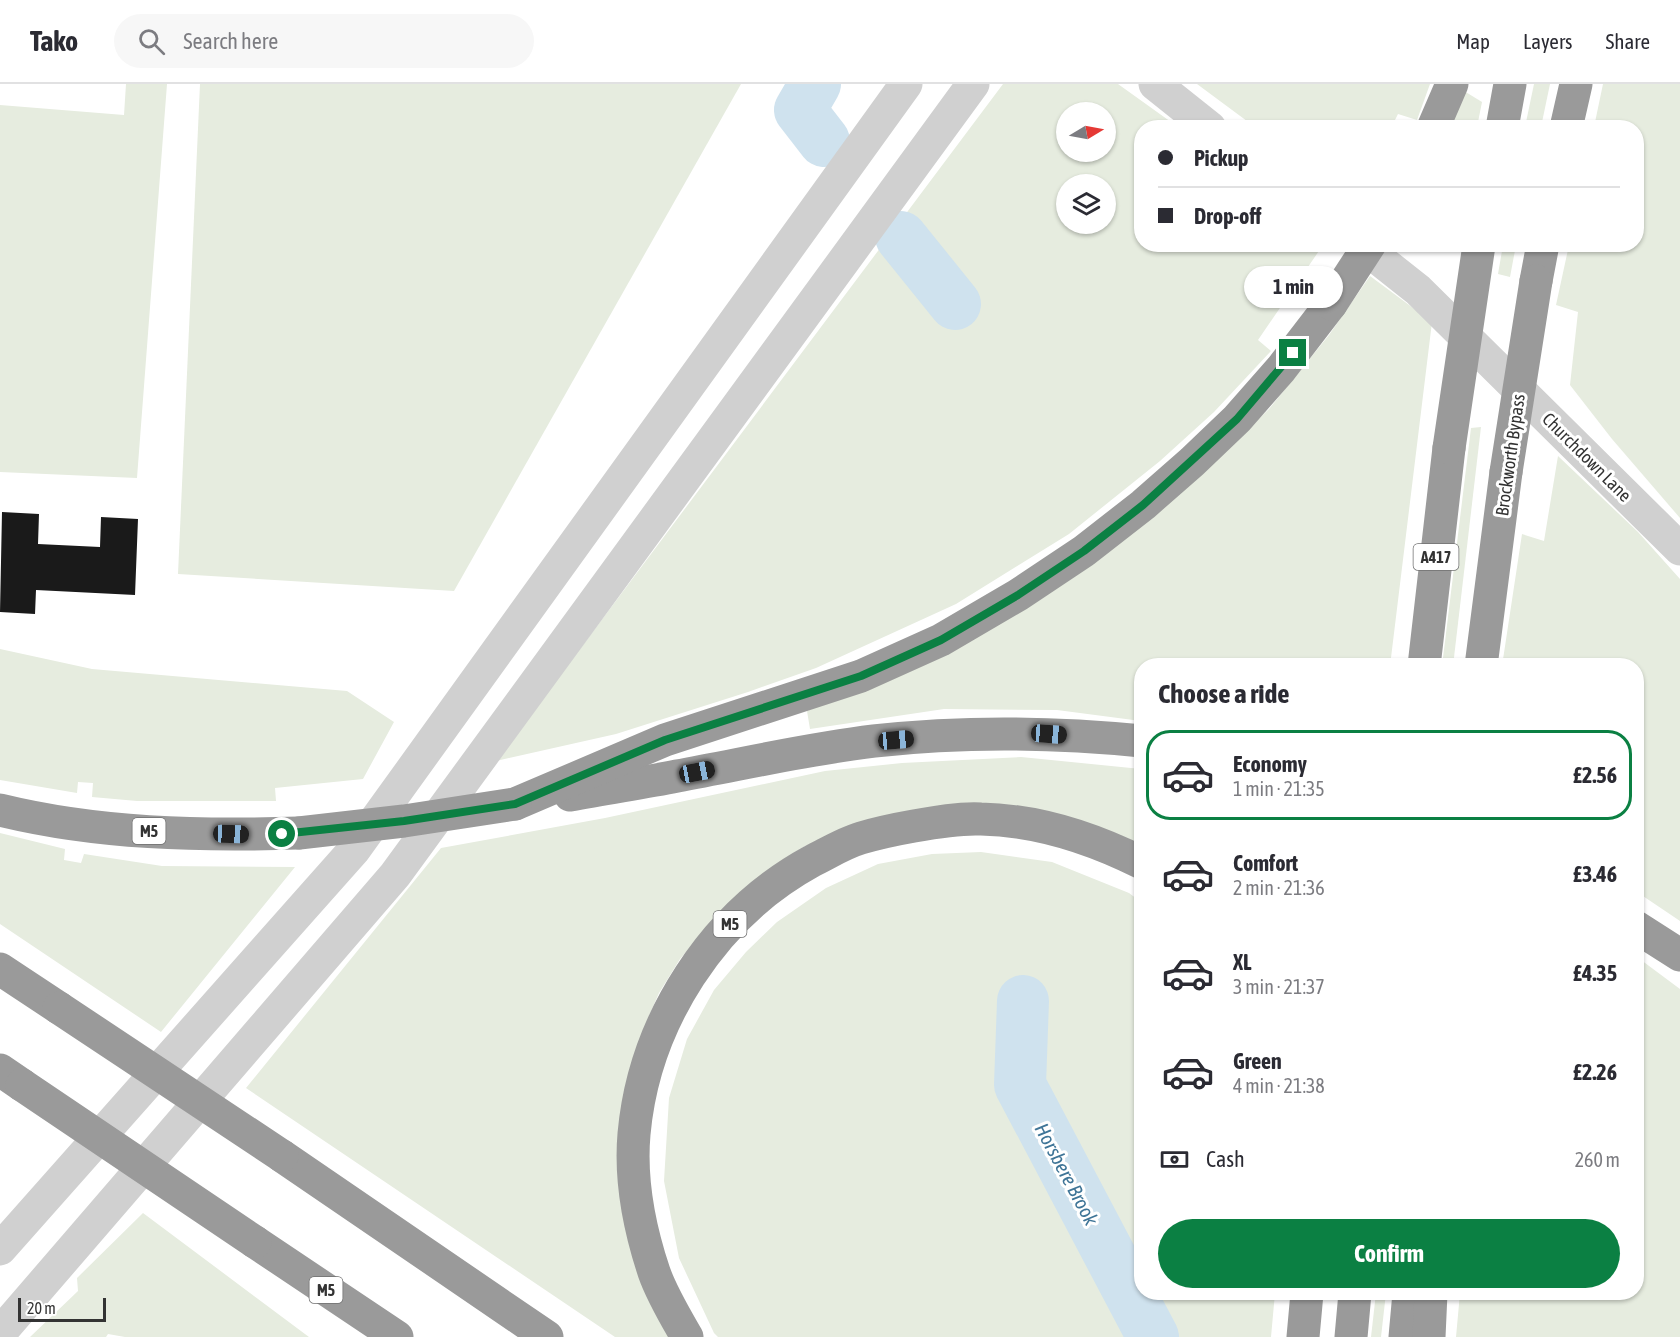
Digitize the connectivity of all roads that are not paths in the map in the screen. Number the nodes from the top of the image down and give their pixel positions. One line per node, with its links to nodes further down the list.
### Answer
1 (906, 84): 26 (street)
2 (973, 84): 31 (street)
3 (1155, 84): 7 (street)
4 (1452, 84): 8 (highway)
5 (1510, 84): 9 (highway)
6 (1576, 84): 10 (highway)
7 (1200, 120)
8 (1436, 120)
9 (1503, 120)
10 (1568, 120)
11 (1365, 252): 19 (highway, M5, bridge)
12 (1370, 252): 15 (street, Churchdown Lane)
13 (1478, 252): 16 (highway, A417, bridge)
14 (1542, 252): 17 (highway, Brockworth Bypass, bridge)
15 (1680, 549)
16 (1425, 658)
17 (1482, 658)
18 (1134, 740): 19 (highway, M5)
19 (515, 804): 20 (highway, M5, bridge)
20 (0, 810)
21 (1134, 859): 34 (highway, M5)
22 (1644, 932): 23 (highway)
23 (1680, 955)
24 (0, 969): 33 (highway, bridge)
25 (11, 1078): 32 (highway, M5, bridge)
26 (0, 1249)
27 (1306, 1300): 35 (highway)
28 (1354, 1300): 36 (highway)
29 (1409, 1300): 37 (highway)
30 (1431, 1300): 38 (highway)
31 (0, 1333)
32 (397, 1337)
33 (547, 1337)
34 (687, 1337)
35 (1303, 1337)
36 (1351, 1337)
37 (1405, 1337)
38 (1429, 1337)

